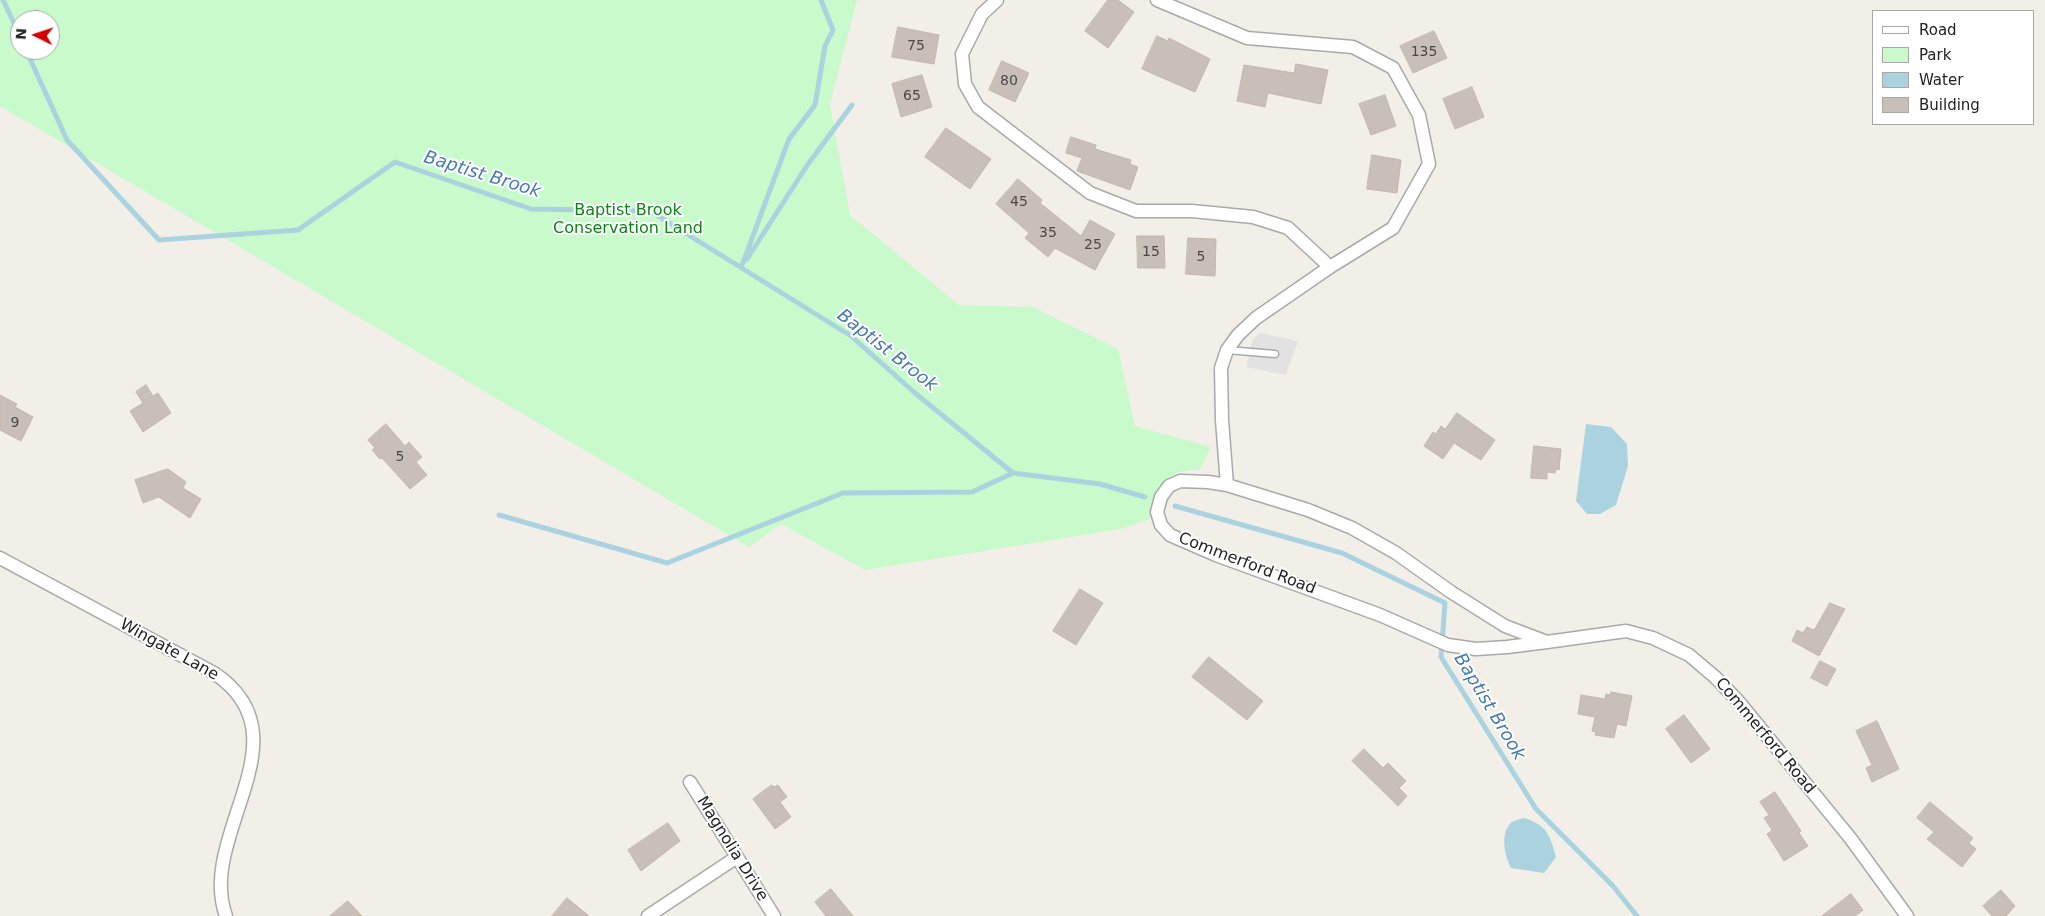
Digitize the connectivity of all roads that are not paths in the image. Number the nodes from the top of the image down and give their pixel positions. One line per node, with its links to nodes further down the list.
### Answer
1 (997, 0): 3 (street)
2 (1158, 0): 3 (street)
3 (1330, 267): 4 (street)
4 (1227, 350): 5 (lane); 6 (street)
5 (1275, 354)
6 (1227, 485): 8 (street, Commerford Road); 8 (street, Commerford Road)
7 (0, 558): 11 (street, Wingate Lane)
8 (1547, 642): 14 (street, Commerford Road)
9 (690, 782): 10 (street, Magnolia Drive)
10 (737, 858): 12 (street); 13 (street, Magnolia Drive)
11 (226, 916)
12 (648, 916)
13 (774, 916)
14 (1908, 916)

